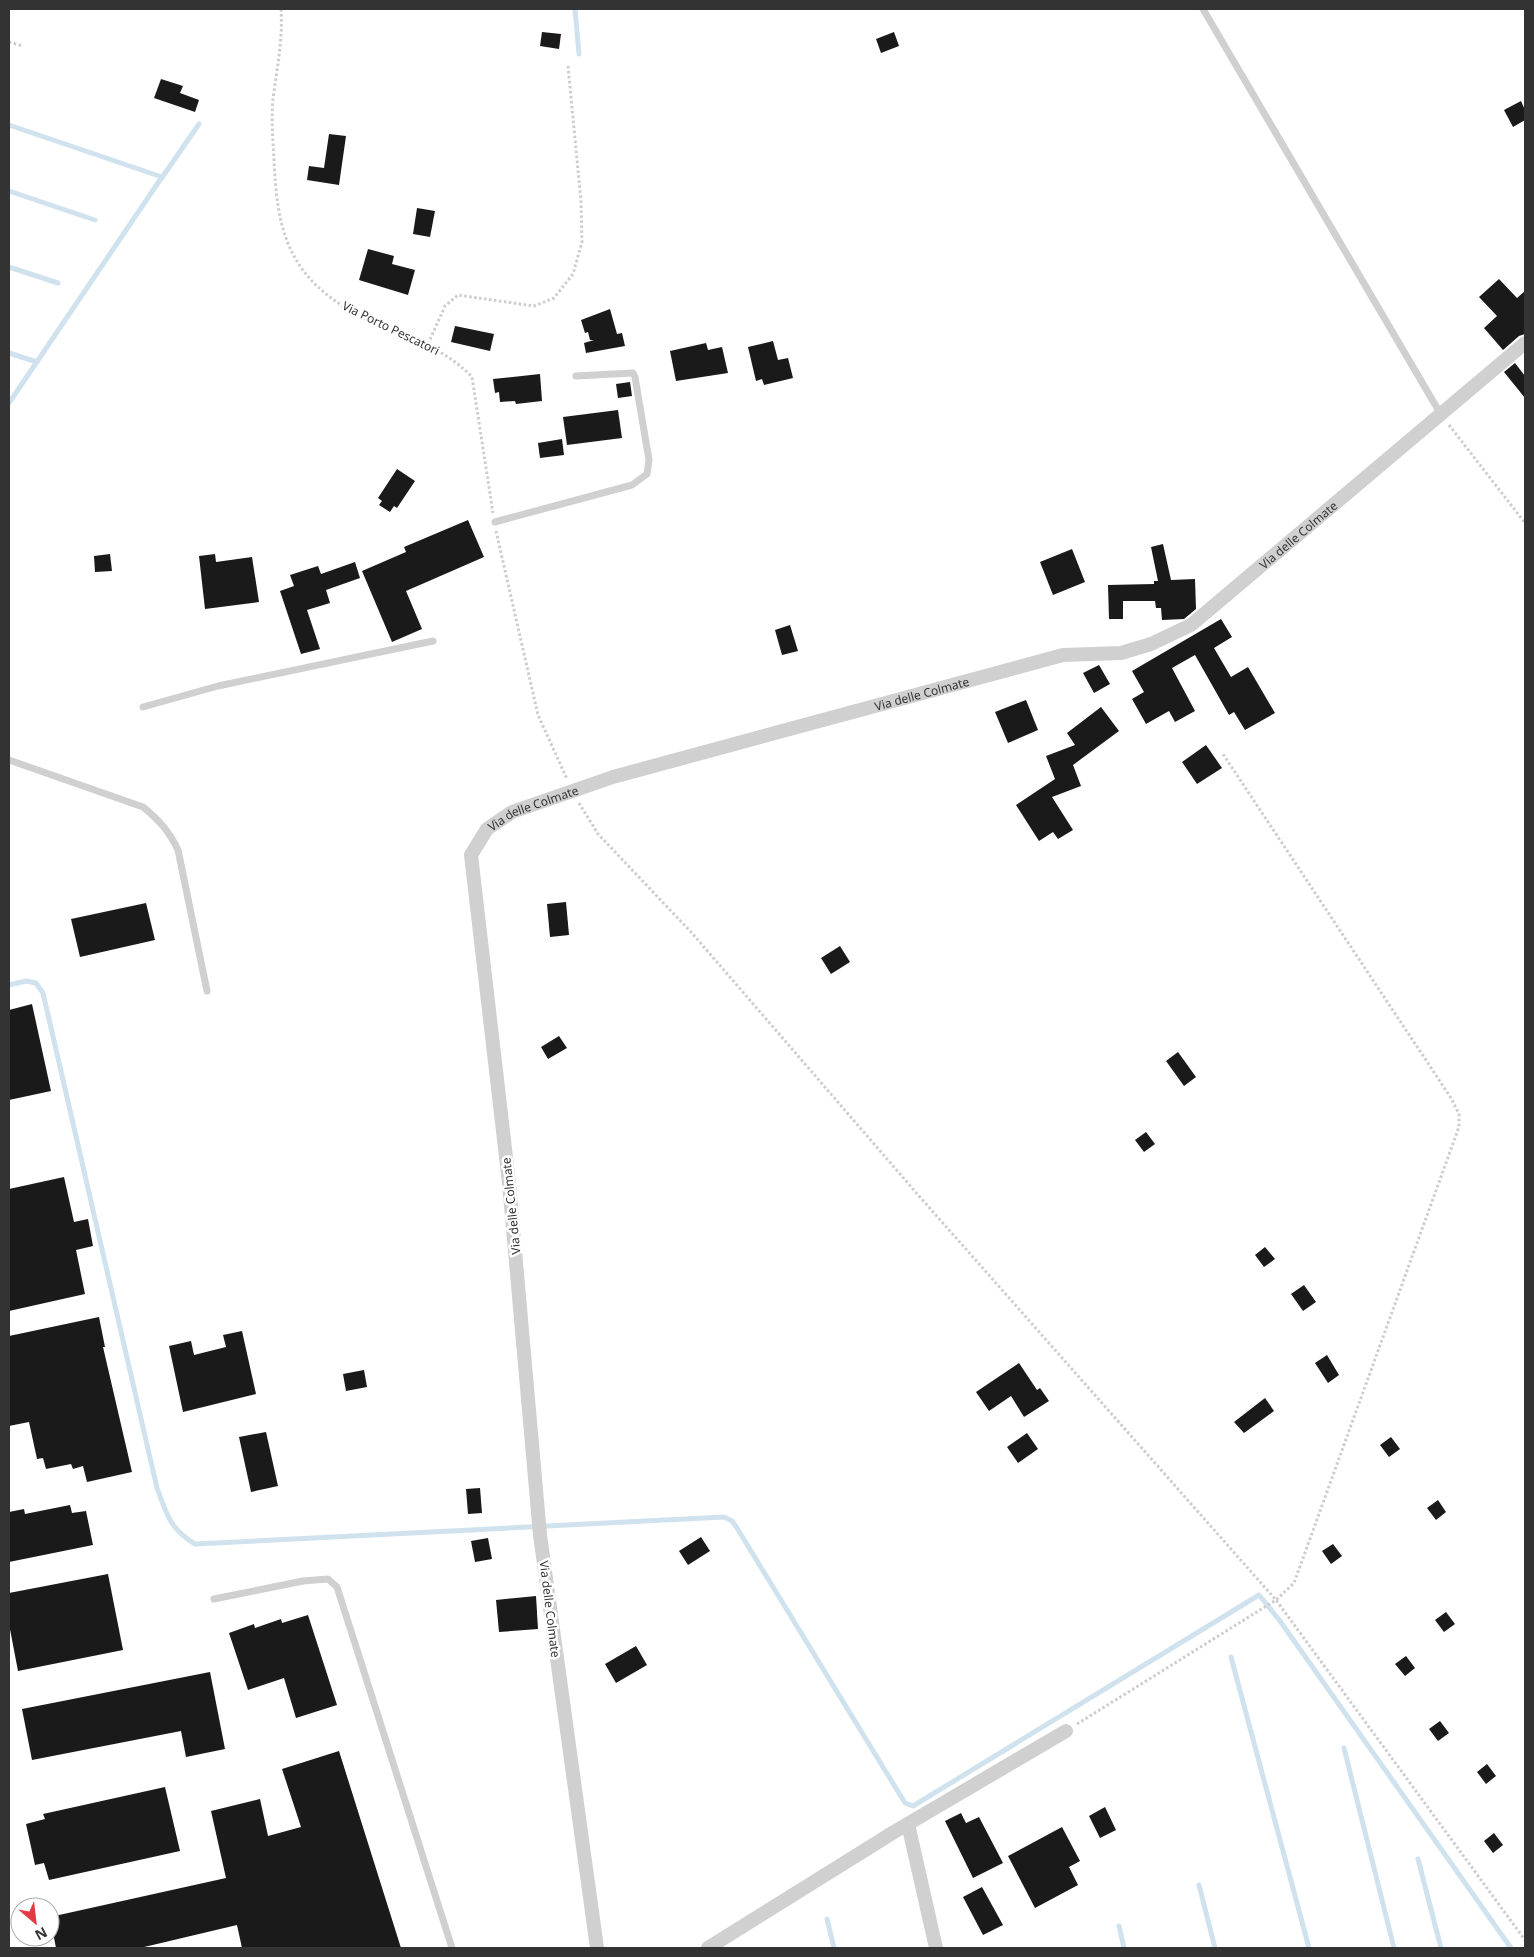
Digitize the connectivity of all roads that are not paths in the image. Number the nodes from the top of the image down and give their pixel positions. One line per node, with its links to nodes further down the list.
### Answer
1 (1203, 9): 4 (lane)
2 (1525, 343): 4 (street, Via delle Colmate)
3 (576, 376): 5 (lane)
4 (1440, 413): 14 (street, Via delle Colmate)
5 (494, 522)
6 (433, 642): 7 (lane)
7 (144, 707)
8 (9, 760): 9 (lane)
9 (207, 991)
10 (214, 1600): 13 (lane)
11 (1066, 1731): 12 (street)
12 (908, 1824): 15 (street); 16 (street)
13 (452, 1948)
14 (597, 1948)
15 (708, 1948)
16 (936, 1948)

